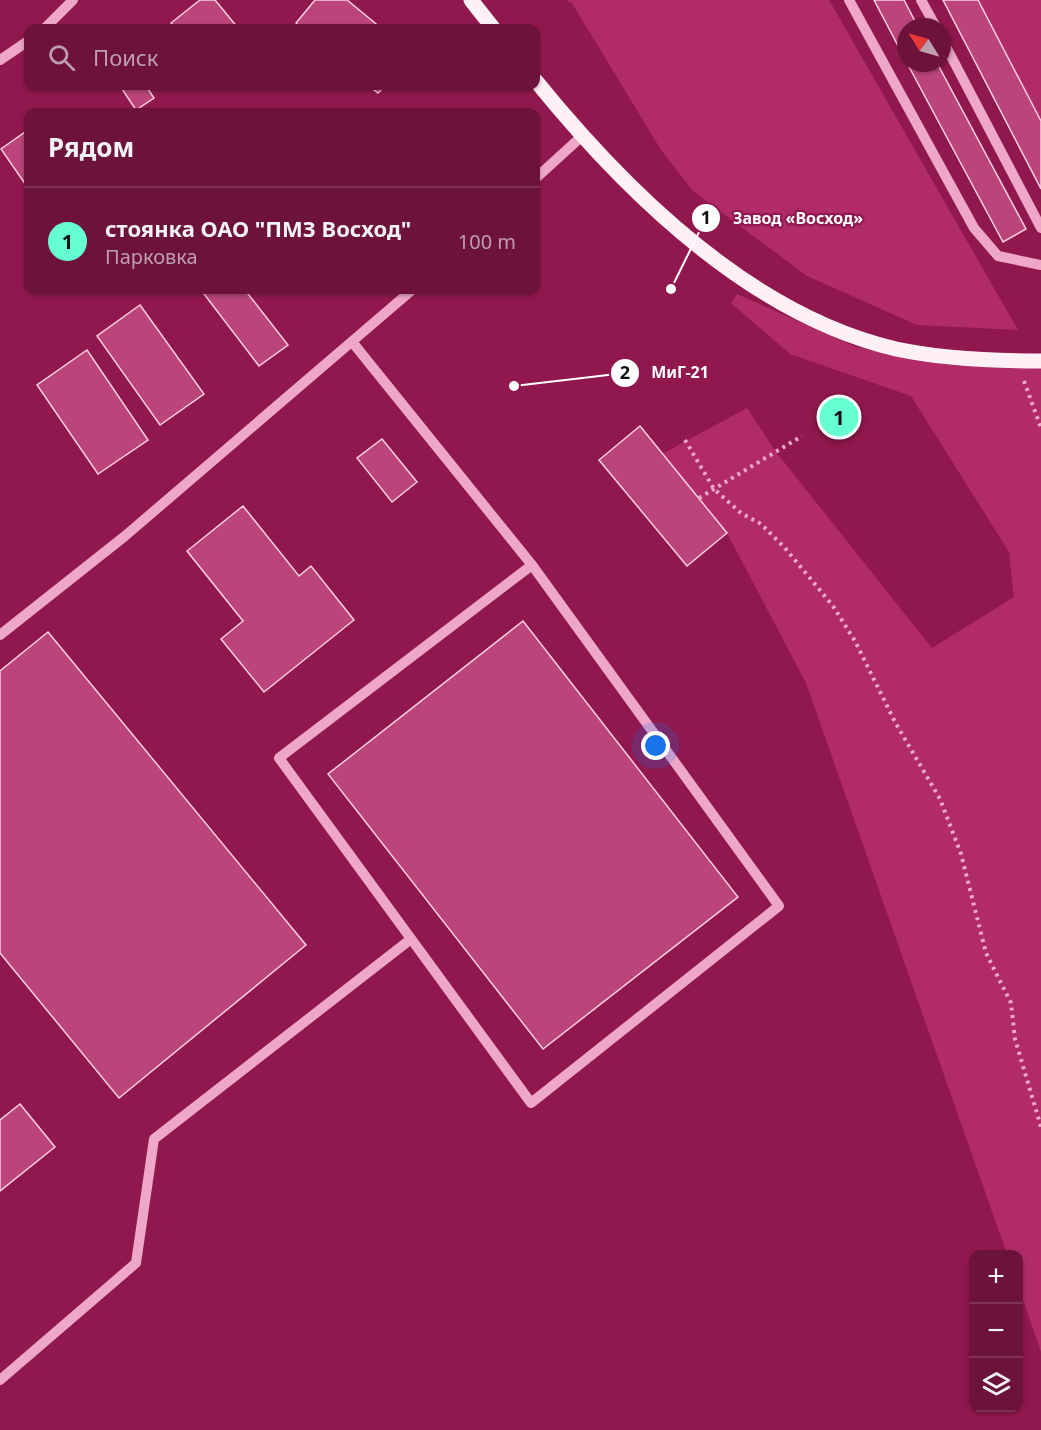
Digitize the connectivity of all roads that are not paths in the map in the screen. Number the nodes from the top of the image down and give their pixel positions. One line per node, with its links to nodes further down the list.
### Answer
1 (73, 0): 6 (lane)
2 (471, 0): 7 (main road)
3 (849, 0): 15 (lane)
4 (921, 0): 5 (lane)
5 (931, 18)
6 (49, 24)
7 (490, 24)
8 (24, 44): 10 (lane)
9 (951, 56): 14 (lane)
10 (0, 60)
11 (540, 86): 12 (main road)
12 (581, 137): 13 (lane); 18 (main road)
13 (540, 174)
14 (1041, 228)
15 (1041, 266)
16 (407, 294): 17 (lane)
17 (352, 343): 19 (lane); 20 (lane)
18 (1041, 361)
19 (532, 565): 21 (lane); 21 (lane)
20 (0, 634)
21 (411, 939): 22 (lane)
22 (0, 1380)

